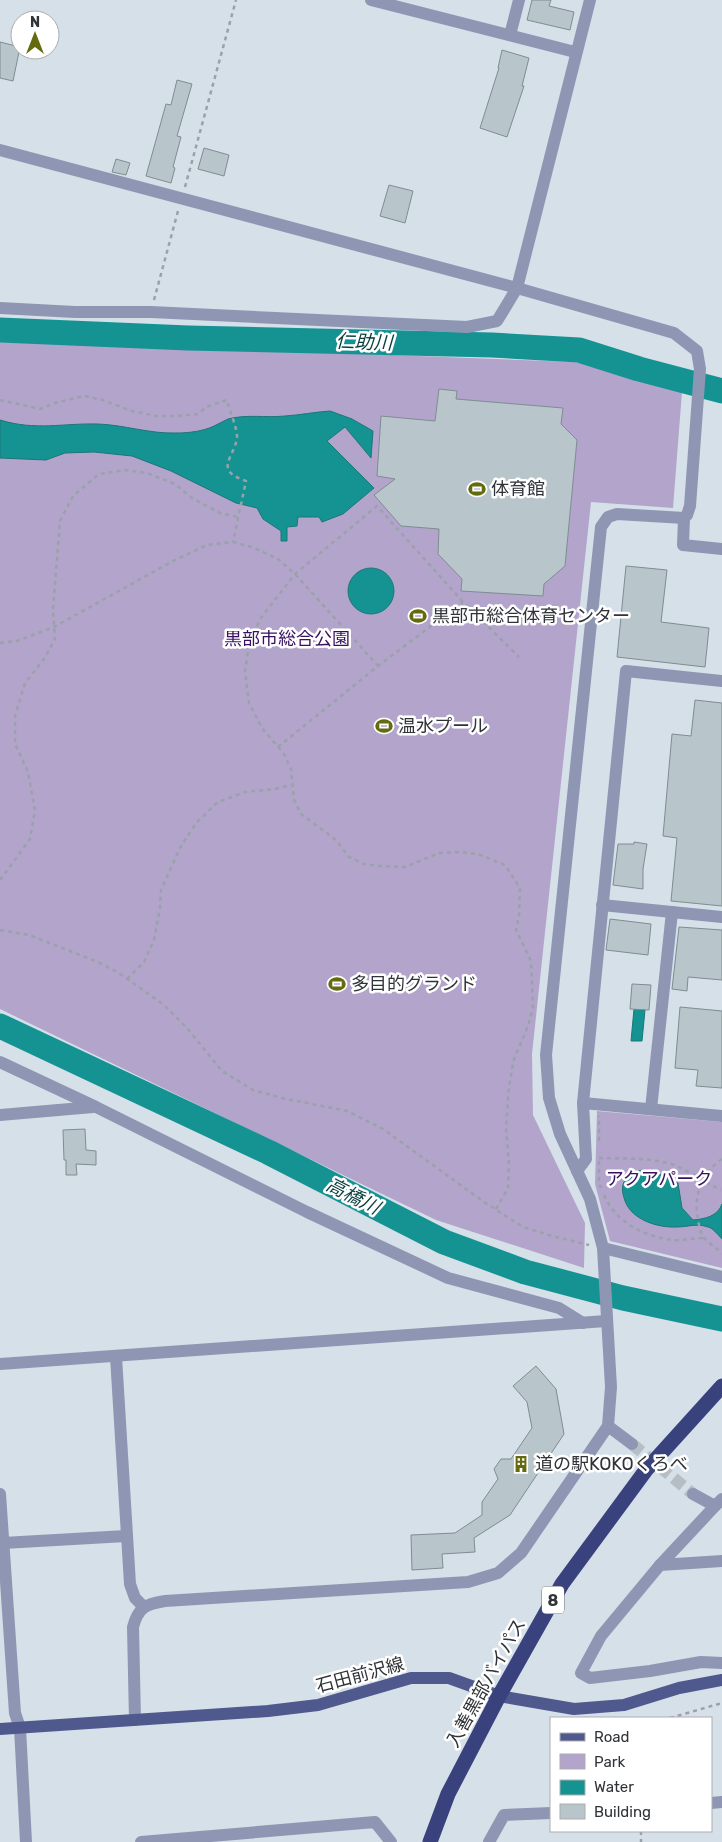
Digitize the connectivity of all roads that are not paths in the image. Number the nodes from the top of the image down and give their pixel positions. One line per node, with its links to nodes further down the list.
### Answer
1 (371, 0): 4 (street)
2 (519, 0): 4 (street)
3 (590, 0): 5 (street)
4 (510, 35): 5 (street)
5 (575, 52): 7 (street)
6 (0, 150): 7 (street)
7 (517, 288): 8 (street); 9 (street)
8 (0, 308)
9 (684, 518): 10 (street); 21 (street)
10 (722, 549)
11 (722, 680): 12 (street)
12 (602, 905): 13 (street); 16 (street)
13 (672, 912): 14 (street); 18 (street)
14 (722, 917)
15 (0, 1062): 17 (street)
16 (582, 1103): 18 (street); 21 (street)
17 (96, 1107): 19 (street); 25 (street)
18 (651, 1110): 20 (street)
19 (0, 1115)
20 (722, 1116)
21 (577, 1171): 22 (street)
22 (603, 1254): 23 (street); 24 (street)
23 (722, 1277)
24 (606, 1321): 25 (street); 29 (street)
25 (583, 1323): 26 (street)
26 (116, 1357): 27 (street); 34 (street)
27 (0, 1364)
28 (722, 1386): 41 (highway, 入善黒部バイパス / 8)
29 (608, 1426): 30 (street); 38 (street)
30 (632, 1444)
31 (0, 1494): 35 (street)
32 (693, 1494): 33 (street)
33 (718, 1503): 37 (street)
34 (126, 1536): 35 (street); 38 (street)
35 (3, 1543): 43 (street)
36 (722, 1561): 37 (street)
37 (660, 1566): 39 (street)
38 (144, 1607): 42 (street)
39 (722, 1662)
40 (722, 1680): 41 (main road, 石田前沢線)
41 (499, 1696): 42 (main road, 石田前沢線); 49 (highway, 入善黒部バイパス / 8)
42 (136, 1720): 43 (main road, 石田前沢線)
43 (20, 1728): 44 (main road, 石田前沢線); 46 (street)
44 (0, 1729)
45 (550, 1813): 50 (street)
46 (26, 1842)
47 (141, 1842): 48 (street)
48 (391, 1842)
49 (430, 1842)
50 (489, 1842)

